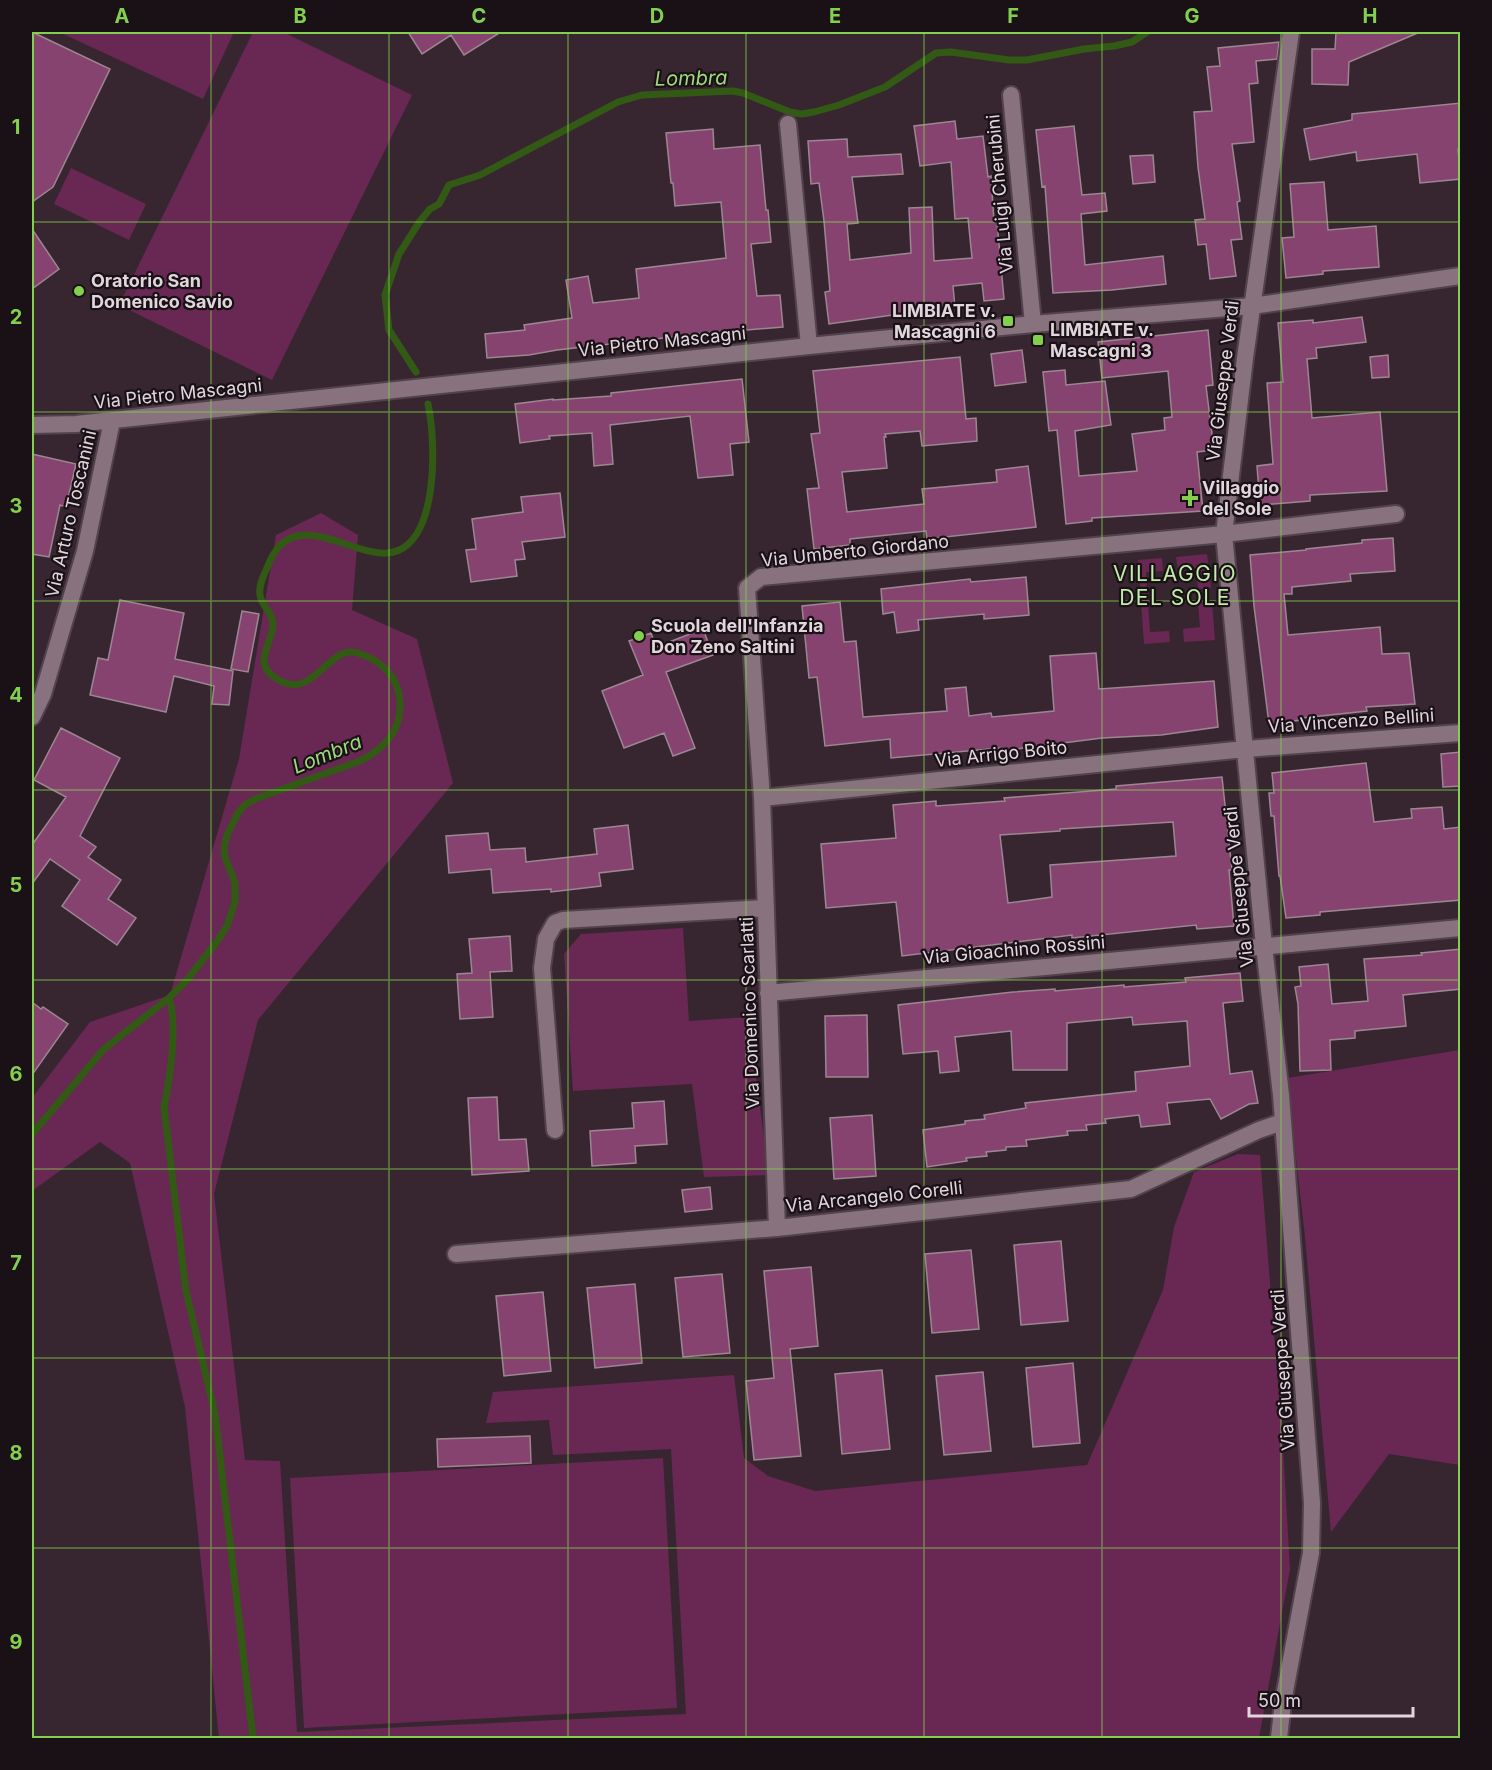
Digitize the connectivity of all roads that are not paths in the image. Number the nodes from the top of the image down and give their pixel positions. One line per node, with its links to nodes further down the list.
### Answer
1 (1291, 32): 5 (street, Via Giuseppe Verdi)
2 (1011, 95): 6 (street, Via Luigi Cherubini)
3 (788, 124): 7 (street)
4 (1461, 276): 5 (street, Via Pietro Mascagni)
5 (1252, 306): 6 (street, Via Pietro Mascagni); 11 (street, Via Giuseppe Verdi)
6 (1033, 324): 7 (street, Via Pietro Mascagni)
7 (809, 346): 8 (street, Via Pietro Mascagni)
8 (112, 421): 9 (street, Via Pietro Mascagni); 12 (street, Via Arturo Toscanini)
9 (32, 425)
10 (1396, 514): 11 (street)
11 (1224, 534): 14 (street, Via Giuseppe Verdi); 15 (street, Via Umberto Giordano)
12 (32, 717)
13 (1461, 733): 14 (street, Via Vincenzo Bellini)
14 (1245, 749): 15 (street, Via Arrigo Boito); 18 (street, Via Giuseppe Verdi)
15 (762, 798): 16 (street, Via Domenico Scarlatti)
16 (766, 908): 19 (street, Via Domenico Scarlatti); 21 (street)
17 (1461, 928): 18 (street, Via Gioachino Rossini)
18 (1264, 946): 19 (street, Via Gioachino Rossini); 20 (street, Via Giuseppe Verdi)
19 (768, 993): 22 (street, Via Domenico Scarlatti)
20 (1282, 1122): 22 (street, Via Arcangelo Corelli); 24 (street, Via Giuseppe Verdi)
21 (555, 1130)
22 (777, 1228): 23 (street, Via Arcangelo Corelli)
23 (456, 1254)
24 (1279, 1738)

